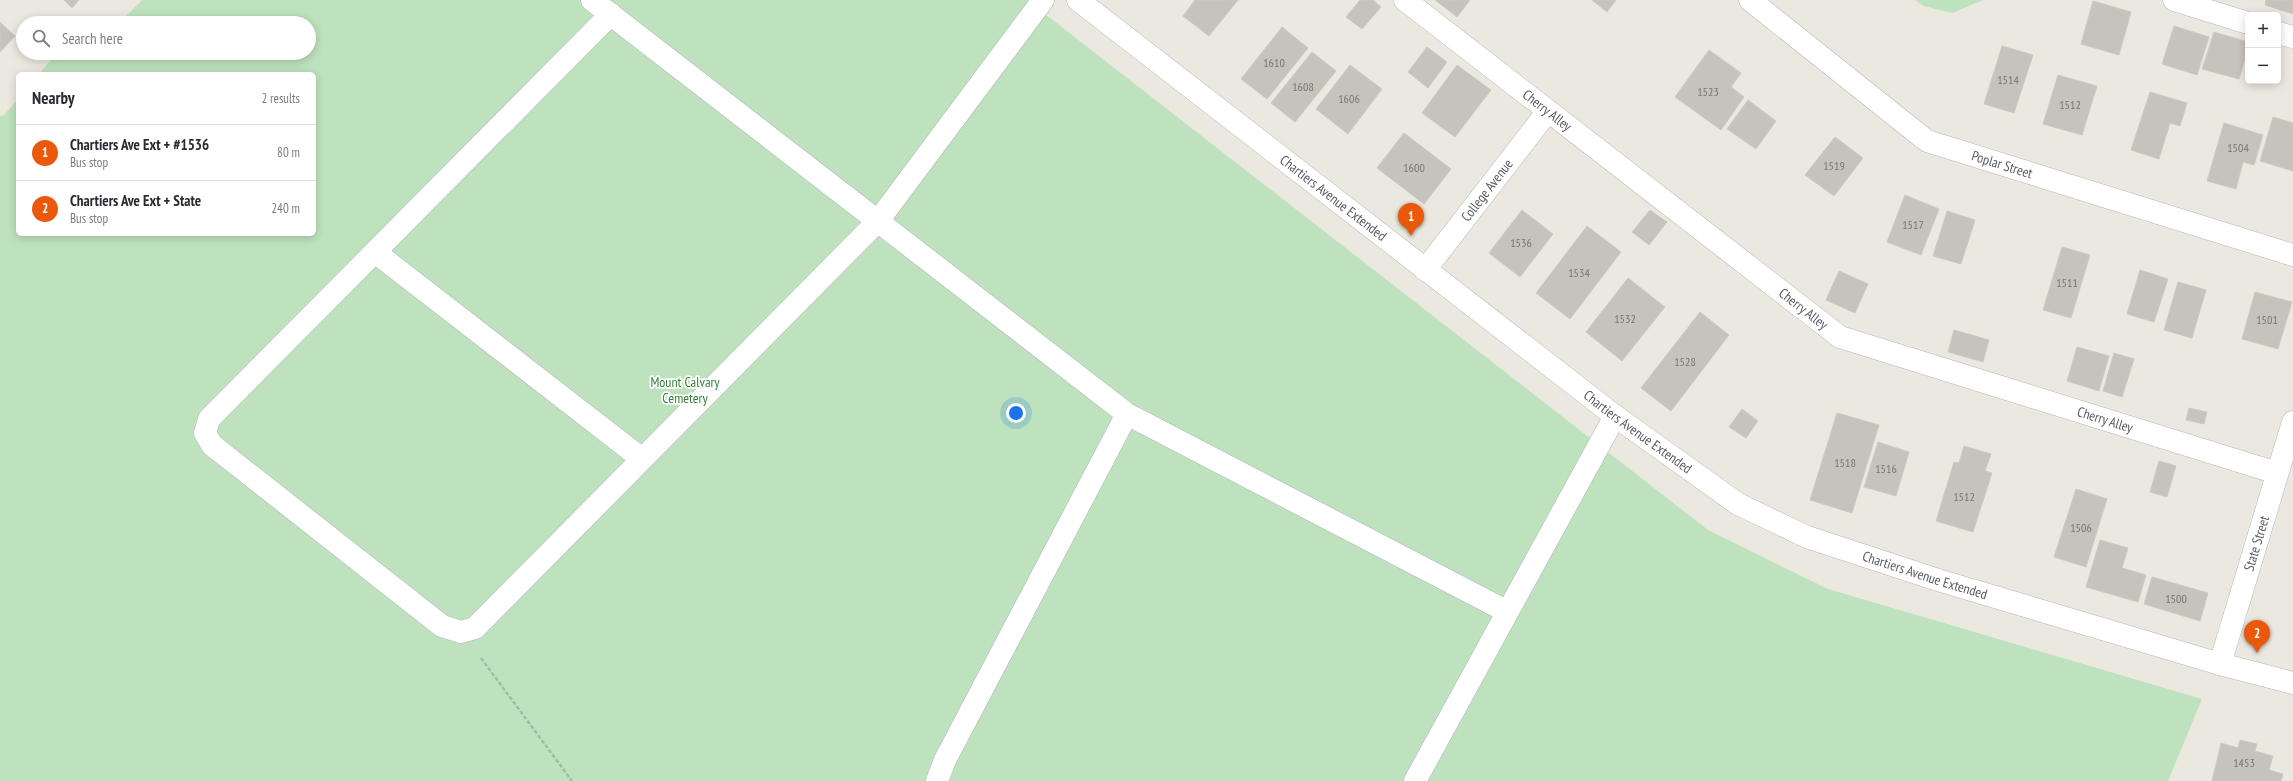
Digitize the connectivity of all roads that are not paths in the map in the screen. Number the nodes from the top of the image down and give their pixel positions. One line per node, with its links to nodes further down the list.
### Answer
1 (592, 0): 7 (street)
2 (1043, 0): 12 (street)
3 (1078, 0): 15 (street, Chartiers Avenue Extended)
4 (1405, 0): 11 (street, Cherry Alley)
5 (1750, 0): 14 (street, Poplar Street)
6 (2174, 0): 8 (street)
7 (611, 14): 12 (street); 13 (street)
8 (2245, 22)
9 (2281, 34): 10 (street)
10 (2293, 37)
11 (1548, 111): 15 (street, College Avenue); 20 (street, Cherry Alley)
12 (878, 221): 16 (street); 19 (street)
13 (375, 252): 19 (street); 19 (street)
14 (2293, 255)
15 (1425, 270): 17 (street, Chartiers Avenue Extended)
16 (1127, 414): 21 (street); 24 (street)
17 (1615, 416): 21 (street); 22 (street, Chartiers Avenue Extended)
18 (2293, 422): 20 (street, State Street)
19 (642, 459)
20 (2277, 473): 22 (street, State Street)
21 (1506, 611): 25 (street)
22 (2220, 664): 23 (street, Chartiers Avenue Extended)
23 (2293, 683)
24 (937, 781)
25 (1415, 781)

